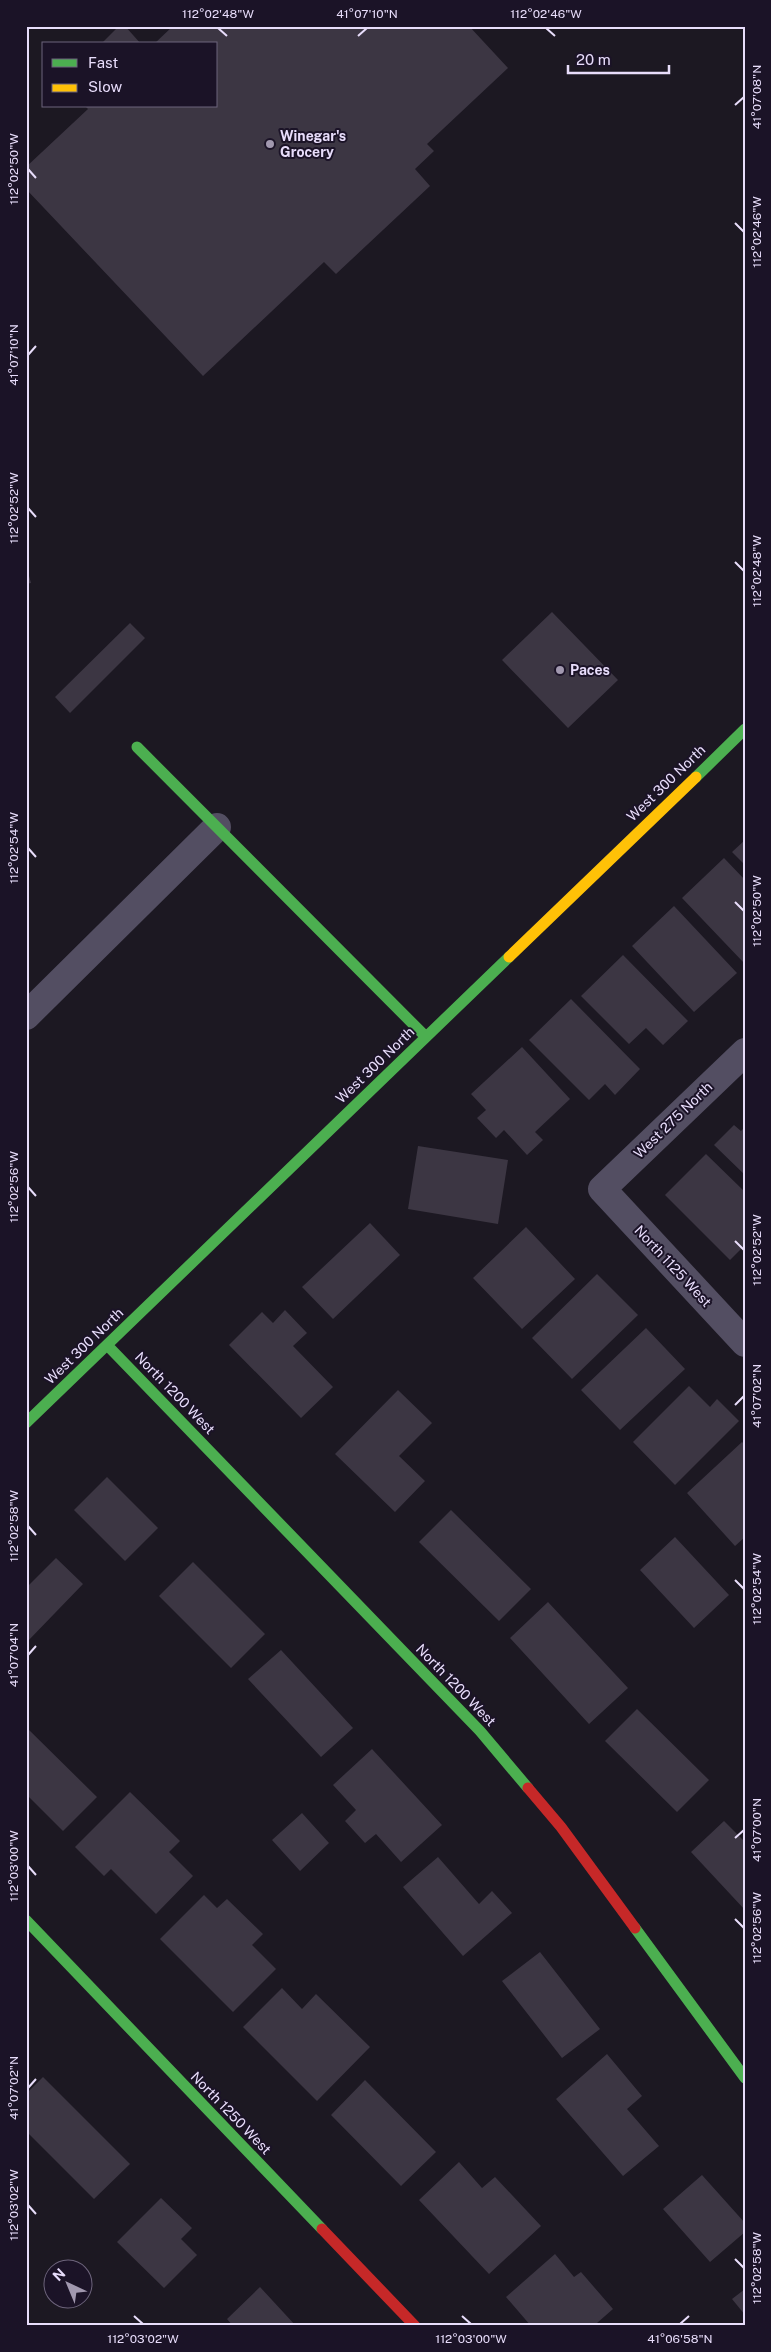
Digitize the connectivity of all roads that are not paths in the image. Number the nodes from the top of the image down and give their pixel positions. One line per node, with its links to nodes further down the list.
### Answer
1 (745, 729): 5 (street, West 300 North)
2 (137, 747): 3 (street)
3 (217, 827): 4 (street); 5 (street)
4 (26, 1016)
5 (426, 1037): 9 (street, West 300 North)
6 (745, 1052): 7 (street, West 275 North)
7 (602, 1188): 8 (street, North 1125 West)
8 (745, 1343)
9 (107, 1344): 10 (street, West 300 North); 12 (street, North 1200 West)
10 (26, 1422)
11 (26, 1920): 13 (street, North 1250 West)
12 (742, 2069)
13 (415, 2326)

